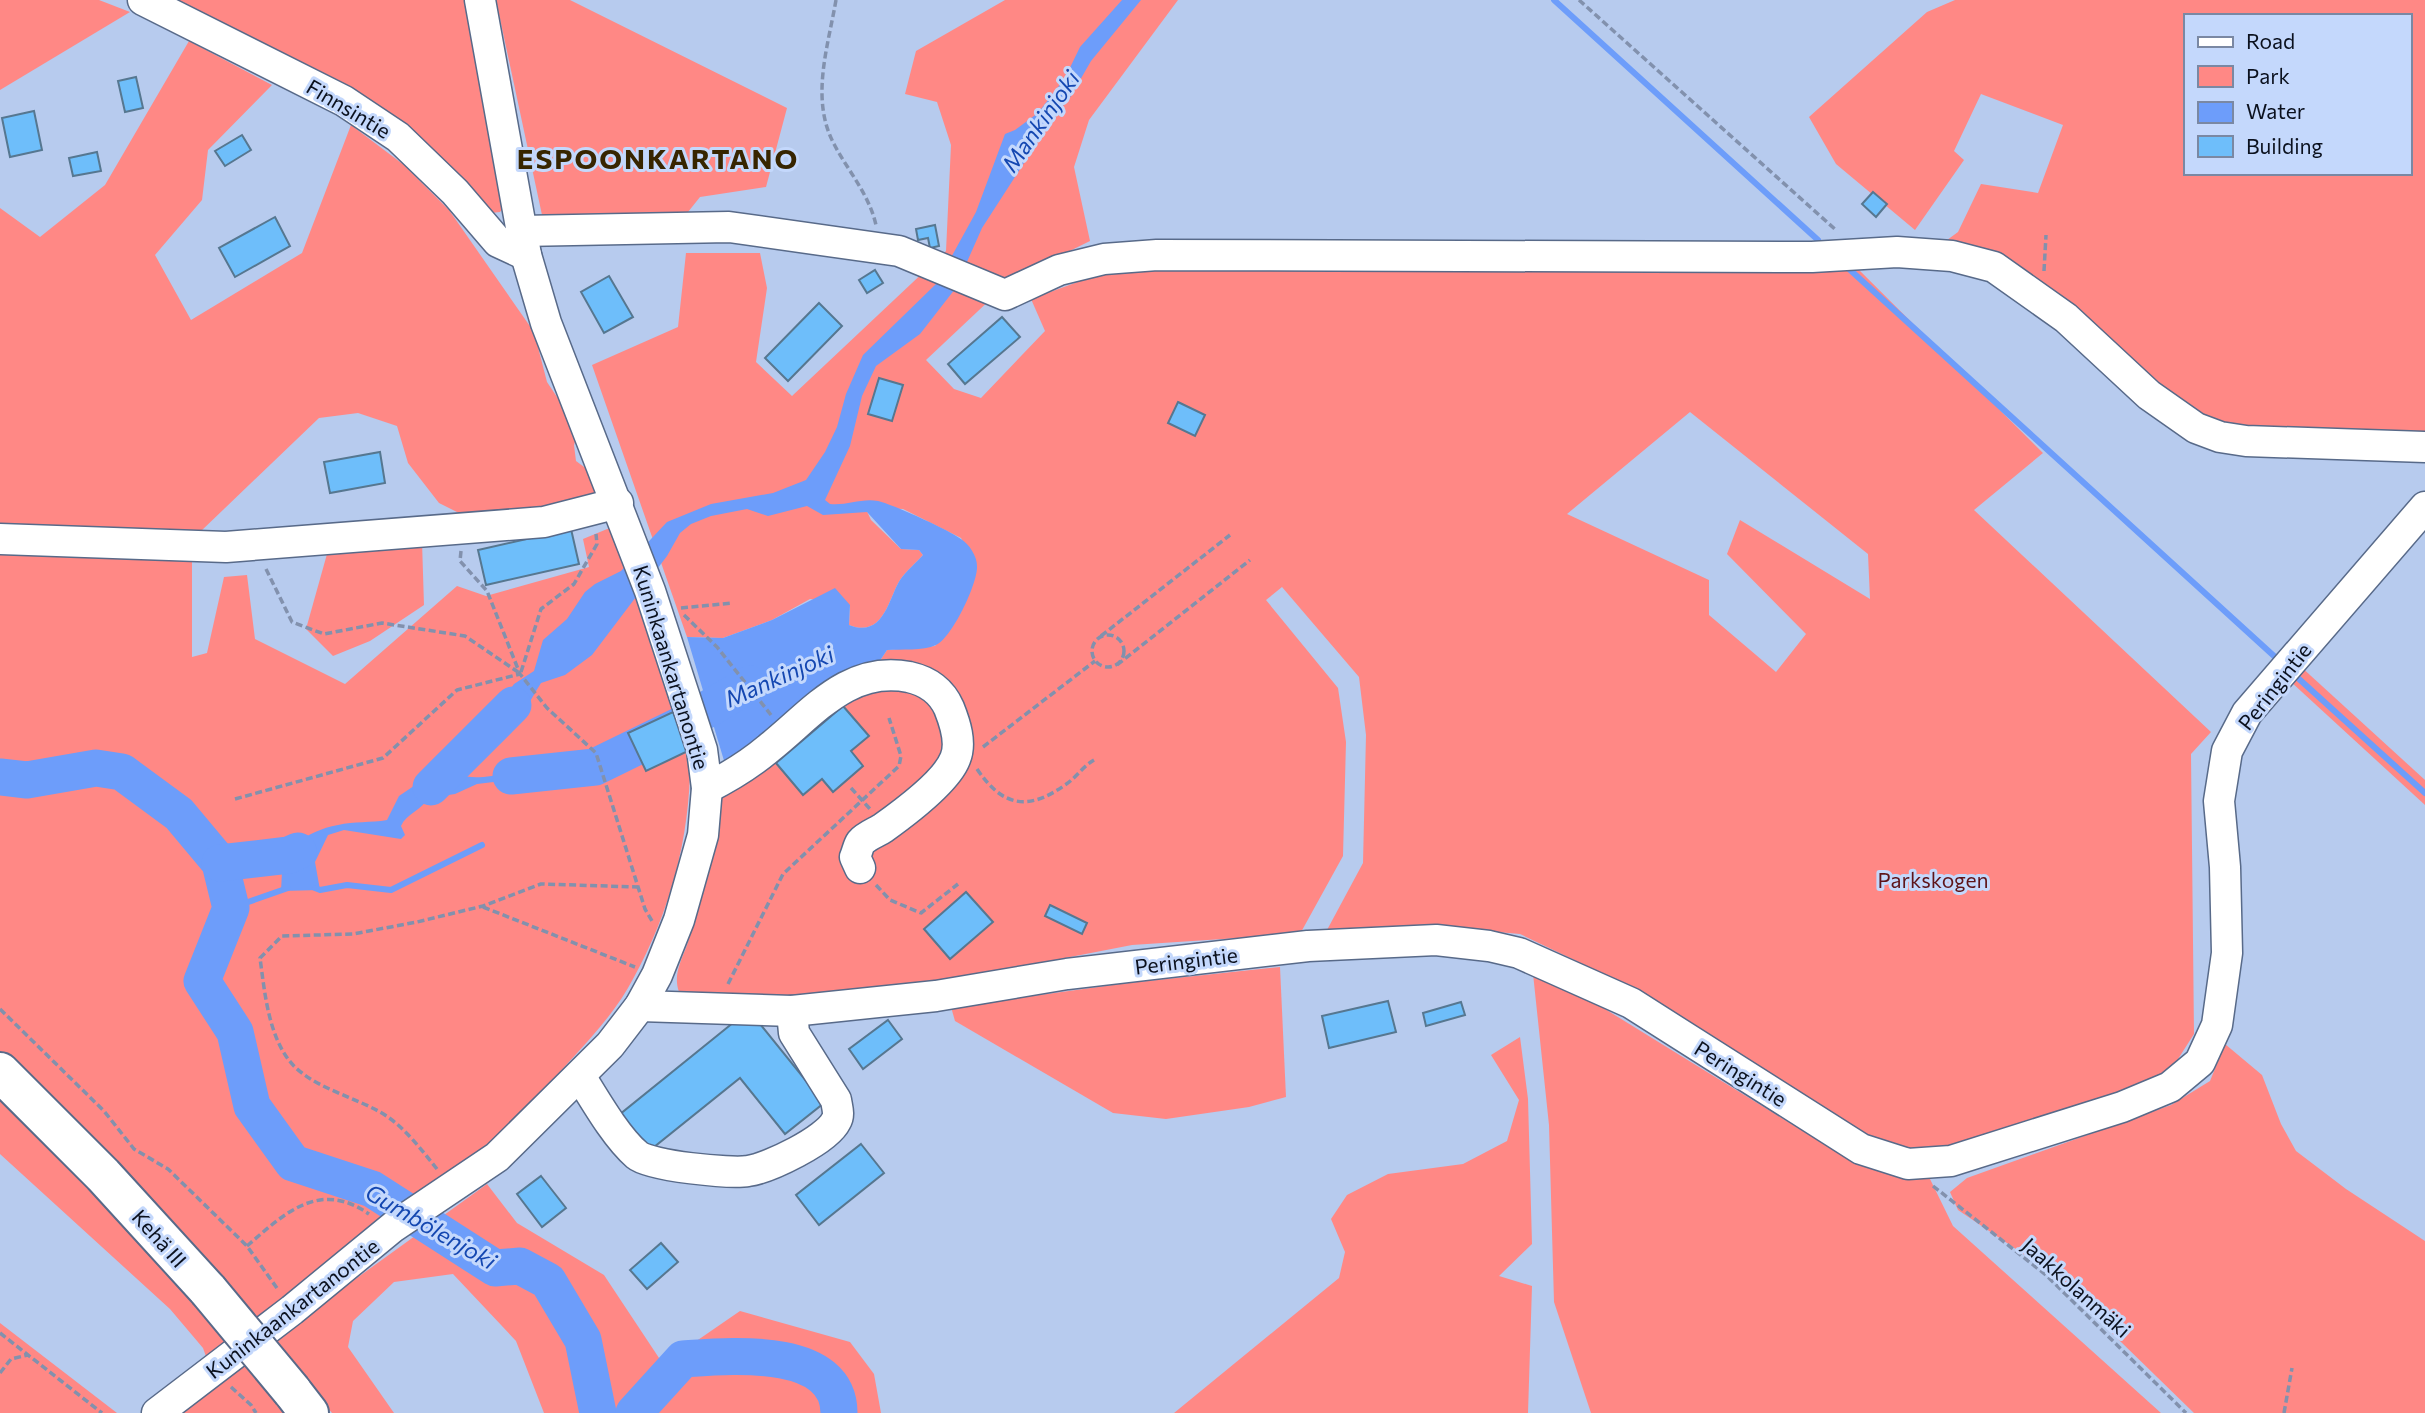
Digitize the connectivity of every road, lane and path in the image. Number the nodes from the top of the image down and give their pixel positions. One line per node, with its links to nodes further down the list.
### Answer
1 (143, 0): 6 (street, Finnsintie)
2 (480, 0): 6 (street, Kuninkaankartanontie)
3 (836, 0): 7 (path)
4 (1579, 0): 8 (path)
5 (2046, 235): 9 (path)
6 (524, 243): 7 (street); 11 (street, Kuninkaankartanontie)
7 (874, 248): 8 (street)
8 (1863, 253): 9 (street)
9 (2031, 294): 10 (street)
10 (2425, 447)
11 (618, 503): 13 (street); 28 (street, Kuninkaankartanontie)
12 (2425, 507): 42 (street, Peringintie)
13 (462, 528): 16 (street); 23 (path)
14 (1230, 535): 20 (path)
15 (0, 539): 16 (street)
16 (254, 544): 23 (path)
17 (597, 544): 23 (path)
18 (1250, 560): 22 (path)
19 (732, 603): 24 (path)
20 (1101, 636): 21 (path); 22 (path)
21 (1095, 661): 22 (path); 26 (path)
22 (1117, 665)
23 (520, 674): 29 (path); 32 (path)
24 (771, 714)
25 (889, 718): 38 (path)
26 (967, 760): 27 (path); 28 (street); 30 (street)
27 (1094, 760)
28 (707, 788): 34 (street, Kuninkaankartanontie)
29 (235, 799)
30 (860, 869): 31 (path)
31 (958, 884)
32 (638, 887): 33 (path); 34 (path)
33 (483, 906): 35 (path); 43 (path)
34 (669, 946): 35 (street, Kuninkaankartanontie)
35 (657, 975): 36 (street, Kuninkaankartanontie)
36 (640, 1006): 38 (street, Peringintie); 41 (street, Kuninkaankartanontie)
37 (0, 1009): 45 (path)
38 (720, 1010): 39 (street, Peringintie)
39 (792, 1011): 41 (street); 42 (street, Peringintie)
40 (0, 1072): 52 (highway, Kehä III, bridge)
41 (580, 1076): 43 (street, Kuninkaankartanontie)
42 (1908, 1164): 56 (path, Jaakkolanmäki)
43 (452, 1186): 44 (street, Kuninkaankartanontie)
44 (392, 1228): 45 (path); 46 (street, Kuninkaankartanontie)
45 (247, 1246): 46 (path)
46 (292, 1310): 50 (street, Kuninkaankartanontie)
47 (0, 1333): 48 (path)
48 (28, 1355): 51 (path); 53 (path)
49 (2292, 1368): 57 (path)
50 (212, 1371): 54 (street, Kuninkaankartanontie); 55 (path)
51 (0, 1373)
52 (301, 1402)
53 (102, 1413)
54 (156, 1413)
55 (256, 1413)
56 (2186, 1413)
57 (2284, 1413)

